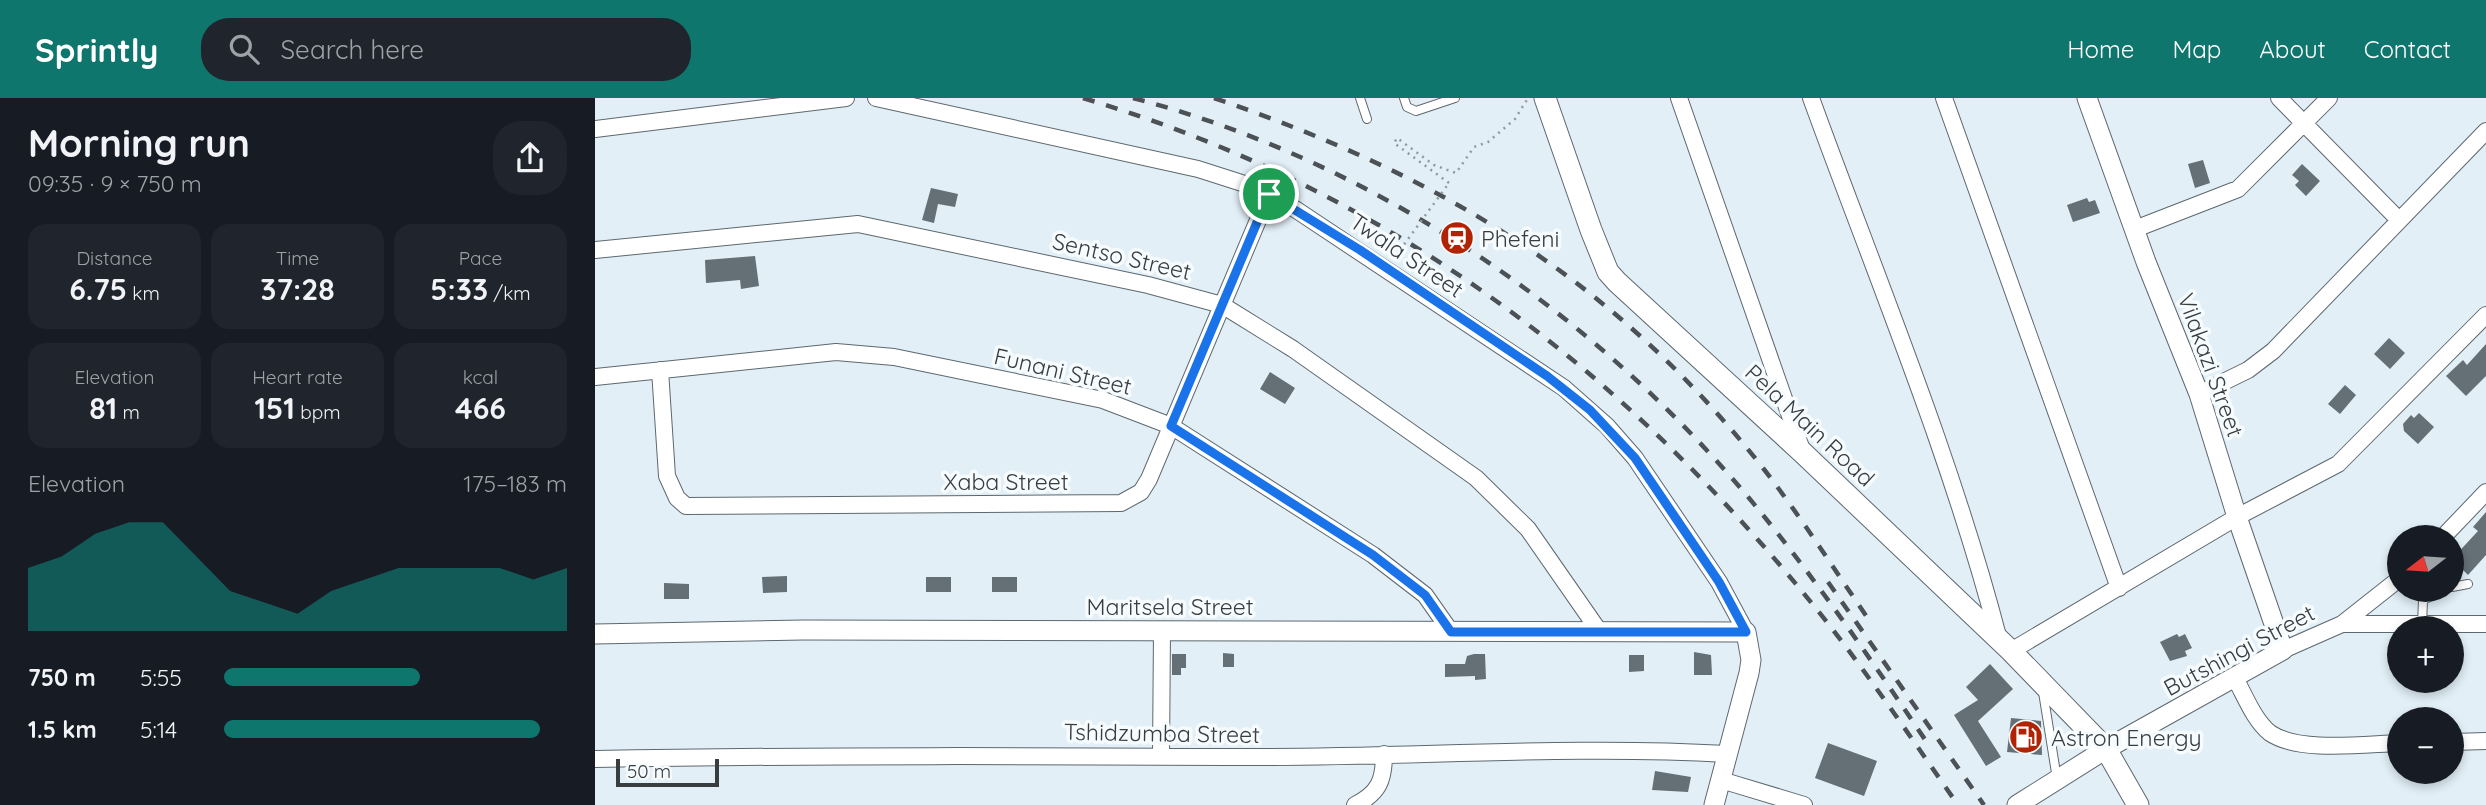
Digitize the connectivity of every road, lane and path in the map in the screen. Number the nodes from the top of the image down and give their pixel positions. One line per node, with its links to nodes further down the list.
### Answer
1 (846, 98): 16 (street)
2 (876, 98): 18 (street, Twala Street)
3 (1360, 98): 14 (lane)
4 (1404, 98): 5 (lane)
5 (1455, 98)
6 (1528, 98): 22 (path, bridge)
7 (1545, 98): 29 (main road, Pela Main Road)
8 (1679, 98): 29 (street)
9 (1811, 98): 46 (street)
10 (1944, 98): 35 (street)
11 (2087, 98): 20 (street, Vilakazi Street)
12 (2279, 98): 15 (street)
13 (2329, 98): 15 (street)
14 (1367, 118)
15 (2304, 124): 19 (street); 20 (street)
16 (595, 129)
17 (2486, 131): 19 (street)
18 (1269, 194): 23 (street, Xaba Street); 44 (street, Twala Street)
19 (2399, 220): 27 (street)
20 (2135, 229): 27 (street, Vilakazi Street)
21 (595, 250): 23 (street, Sentso Street)
22 (1408, 264)
23 (1222, 305): 28 (street, Xaba Street); 42 (street, Sentso Street)
24 (2486, 315): 31 (street)
25 (660, 370): 26 (street, Funani Street); 28 (street, Funani Street); 28 (street, Xaba Street)
26 (595, 377)
27 (2199, 394): 31 (street, Vilakazi Street)
28 (1171, 426): 43 (street, Funani Street)
29 (1803, 453): 46 (main road, Pela Main Road)
30 (2486, 492): 32 (street)
31 (2237, 517): 35 (street); 47 (street, Vilakazi Street)
32 (2454, 525)
33 (2468, 583): 34 (lane)
34 (2464, 584)
35 (2119, 588): 46 (street)
36 (2387, 588): 37 (street)
37 (2342, 624): 38 (street, Butshingi Street); 47 (street, Butshingi Street)
38 (2387, 624)
39 (2464, 624): 40 (street, Butshingi Street)
40 (2486, 624)
41 (1162, 631): 43 (street, Maritsela Street); 45 (street, Maritsela Street); 56 (street)
42 (1599, 631): 43 (street, Maritsela Street); 44 (street, Maritsela Street)
43 (1451, 632)
44 (1746, 632): 55 (street)
45 (595, 634)
46 (2005, 645): 49 (main road, Pela Main Road)
47 (2283, 650): 48 (street, Butshingi Street)
48 (2235, 678): 52 (street); 53 (street, Butshingi Street)
49 (2041, 682): 53 (main road, Pela Main Road); 58 (lane)
50 (2486, 741): 51 (street)
51 (2464, 742)
52 (2387, 743)
53 (2106, 748): 58 (street, Butshingi Street); 64 (main road, Pela Main Road)
54 (1384, 754): 55 (street, Tshidzumba Street); 56 (street, Tshidzumba Street); 61 (street)
55 (1727, 754): 59 (street)
56 (1161, 755): 57 (street, Tshidzumba Street)
57 (595, 759)
58 (2057, 779): 60 (street, Butshingi Street)
59 (1721, 780): 62 (street); 63 (street)
60 (2020, 803)
61 (1355, 805)
62 (1714, 805)
63 (1804, 805)
64 (2138, 805)

